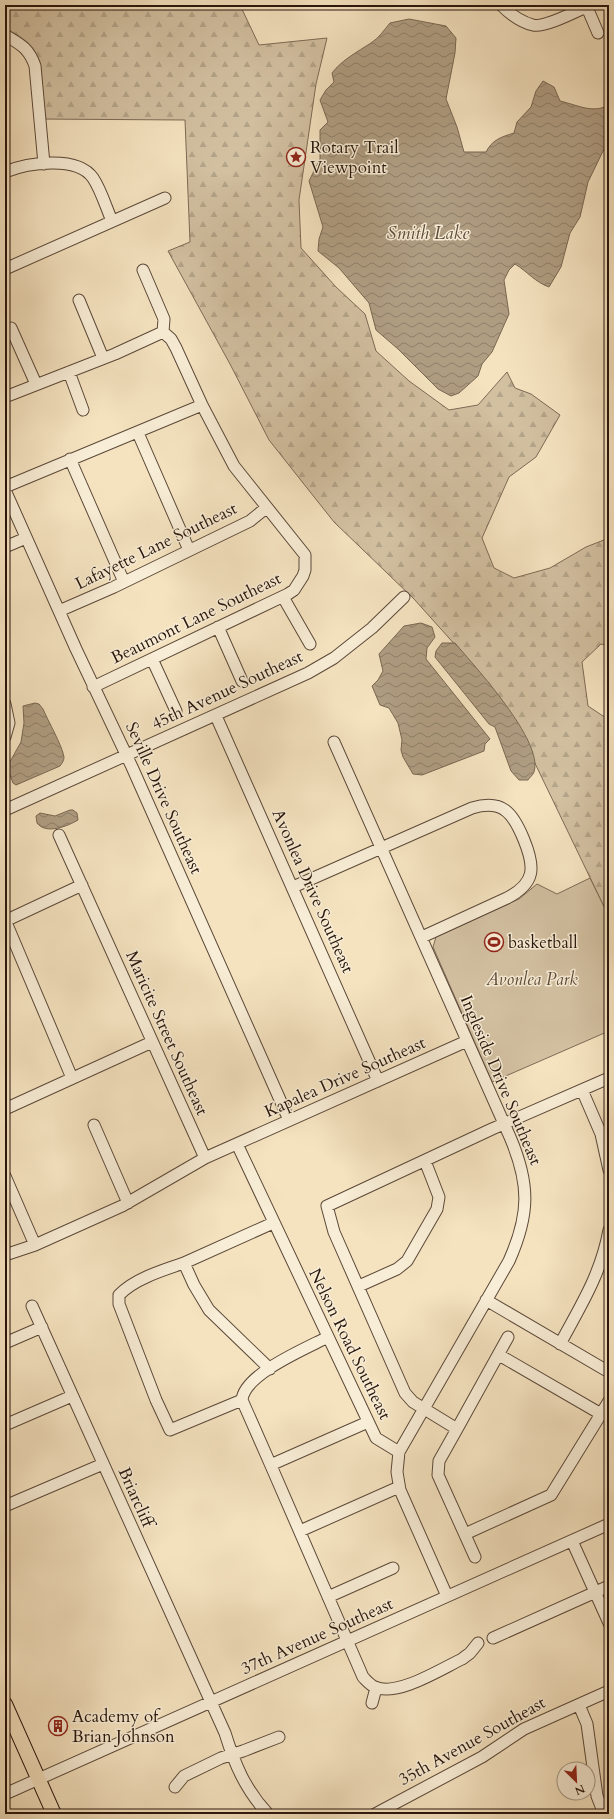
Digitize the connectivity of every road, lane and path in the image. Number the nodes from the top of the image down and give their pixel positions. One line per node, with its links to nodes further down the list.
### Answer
1 (501, 5): 2 (street)
2 (586, 6): 3 (street)
3 (598, 33)
4 (5, 35): 5 (street)
5 (44, 164): 6 (street); 8 (street)
6 (5, 172)
7 (165, 198): 8 (street)
8 (112, 221): 9 (street)
9 (5, 269)
10 (143, 270): 13 (street)
11 (78, 300): 14 (street)
12 (11, 328): 16 (street)
13 (163, 332): 14 (street); 18 (street)
14 (104, 358): 15 (street)
15 (69, 372): 16 (street); 19 (street)
16 (36, 384): 17 (street)
17 (5, 397)
18 (202, 405): 20 (street); 23 (street)
19 (83, 410)
20 (138, 433): 21 (street); 26 (street)
21 (70, 459): 22 (street); 27 (street)
22 (5, 489): 24 (street, Seville Drive Southeast)
23 (266, 508): 26 (street, Lafayette Lane Southeast); 28 (street, Beaumont Lane Southeast)
24 (26, 538): 25 (street); 30 (street, Seville Drive Southeast)
25 (5, 547)
26 (189, 550): 27 (street, Lafayette Lane Southeast)
27 (124, 582): 30 (street, Lafayette Lane Southeast)
28 (283, 597): 31 (street, Beaumont Lane Southeast); 32 (street)
29 (404, 597): 38 (street, 45th Avenue Southeast)
30 (59, 611): 35 (street, Seville Drive Southeast)
31 (218, 627): 33 (street, Beaumont Lane Southeast); 34 (street)
32 (310, 644)
33 (152, 659): 35 (street, Beaumont Lane Southeast); 37 (street)
34 (242, 681)
35 (93, 686): 41 (street, Seville Drive Southeast)
36 (5, 704): 39 (street)
37 (176, 711)
38 (216, 716): 41 (street, 45th Avenue Southeast); 46 (street, Avonlea Drive Southeast)
39 (5, 737)
40 (334, 742): 44 (street, Ingleside Drive Southeast)
41 (126, 755): 42 (street, 45th Avenue Southeast); 56 (street, Seville Drive Southeast)
42 (5, 810)
43 (59, 835): 45 (street, Maricite Street Southeast)
44 (381, 847): 46 (street); 48 (street, Ingleside Drive Southeast); 48 (street)
45 (82, 885): 47 (street); 49 (street, Maricite Street Southeast)
46 (292, 886): 53 (street, Avonlea Drive Southeast)
47 (5, 920): 51 (street)
48 (422, 937): 50 (street, Ingleside Drive Southeast)
49 (152, 1042): 51 (street); 60 (street, Maricite Street Southeast)
50 (467, 1042): 53 (street, Kapalea Drive Southeast); 57 (street, Ingleside Drive Southeast)
51 (72, 1078): 55 (street)
52 (609, 1078): 54 (street)
53 (378, 1081): 56 (street, Kapalea Drive Southeast)
54 (582, 1090): 57 (street); 62 (street)
55 (5, 1109)
56 (289, 1120): 59 (street, Kapalea Drive Southeast)
57 (504, 1124): 61 (street); 71 (street, Ingleside Drive Southeast)
58 (94, 1125): 64 (street)
59 (236, 1144): 60 (street, Kapalea Drive Southeast); 65 (street, Nelson Road Southeast)
60 (205, 1158): 64 (street)
61 (425, 1161): 70 (street); 70 (street)
62 (609, 1170)
63 (5, 1176): 67 (street)
64 (125, 1204): 67 (street)
65 (273, 1223): 69 (street); 74 (street, Nelson Road Southeast)
66 (609, 1230): 77 (street)
67 (35, 1245): 68 (street)
68 (5, 1255)
69 (184, 1263): 79 (street); 82 (street)
70 (359, 1286): 84 (street)
71 (486, 1300): 77 (street); 84 (street, Ingleside Drive Southeast)
72 (32, 1306): 73 (street, Briarcliff)
73 (42, 1327): 76 (street); 81 (street, Briarcliff)
74 (328, 1337): 79 (street); 86 (street, Nelson Road Southeast)
75 (508, 1337): 78 (street)
76 (5, 1343)
77 (560, 1344): 80 (street)
78 (499, 1355): 85 (street); 88 (street)
79 (270, 1369): 82 (street)
80 (609, 1372)
81 (72, 1396): 87 (street); 90 (street, Briarcliff)
82 (242, 1400): 91 (street)
83 (609, 1401): 85 (street)
84 (424, 1408): 88 (street); 89 (street, Ingleside Drive Southeast)
85 (601, 1414): 96 (street)
86 (368, 1422): 89 (street, Nelson Road Southeast); 91 (street)
87 (5, 1425)
88 (457, 1429): 96 (street)
89 (399, 1452): 92 (street)
90 (103, 1464): 93 (street); 110 (street, Briarcliff)
91 (272, 1468): 95 (street)
92 (399, 1487): 95 (street); 102 (street)
93 (5, 1506)
94 (609, 1524): 97 (street, 37th Avenue Southeast)
95 (300, 1531): 103 (street)
96 (465, 1534): 98 (street)
97 (572, 1540): 101 (street); 102 (street, 37th Avenue Southeast)
98 (475, 1557)
99 (392, 1568): 103 (street)
100 (609, 1586): 101 (street)
101 (595, 1592): 104 (street); 105 (street)
102 (447, 1596): 106 (street, 37th Avenue Southeast)
103 (328, 1597): 106 (street)
104 (609, 1623)
105 (493, 1638)
106 (347, 1641): 108 (street); 110 (street, 37th Avenue Southeast)
107 (478, 1643): 108 (street)
108 (376, 1688): 111 (street)
109 (609, 1691): 113 (street, 35th Avenue Southeast)
110 (210, 1702): 115 (street, Briarcliff); 116 (street, 37th Avenue Southeast)
111 (372, 1703)
112 (5, 1704): 116 (main road)
113 (579, 1705): 121 (street, 35th Avenue Southeast); 122 (street)
114 (279, 1737): 115 (street)
115 (232, 1754): 117 (street); 120 (street, Briarcliff)
116 (39, 1778): 118 (street, 37th Avenue Southeast); 119 (main road)
117 (175, 1787)
118 (5, 1794)
119 (54, 1814)
120 (268, 1814)
121 (375, 1814)
122 (604, 1814)

